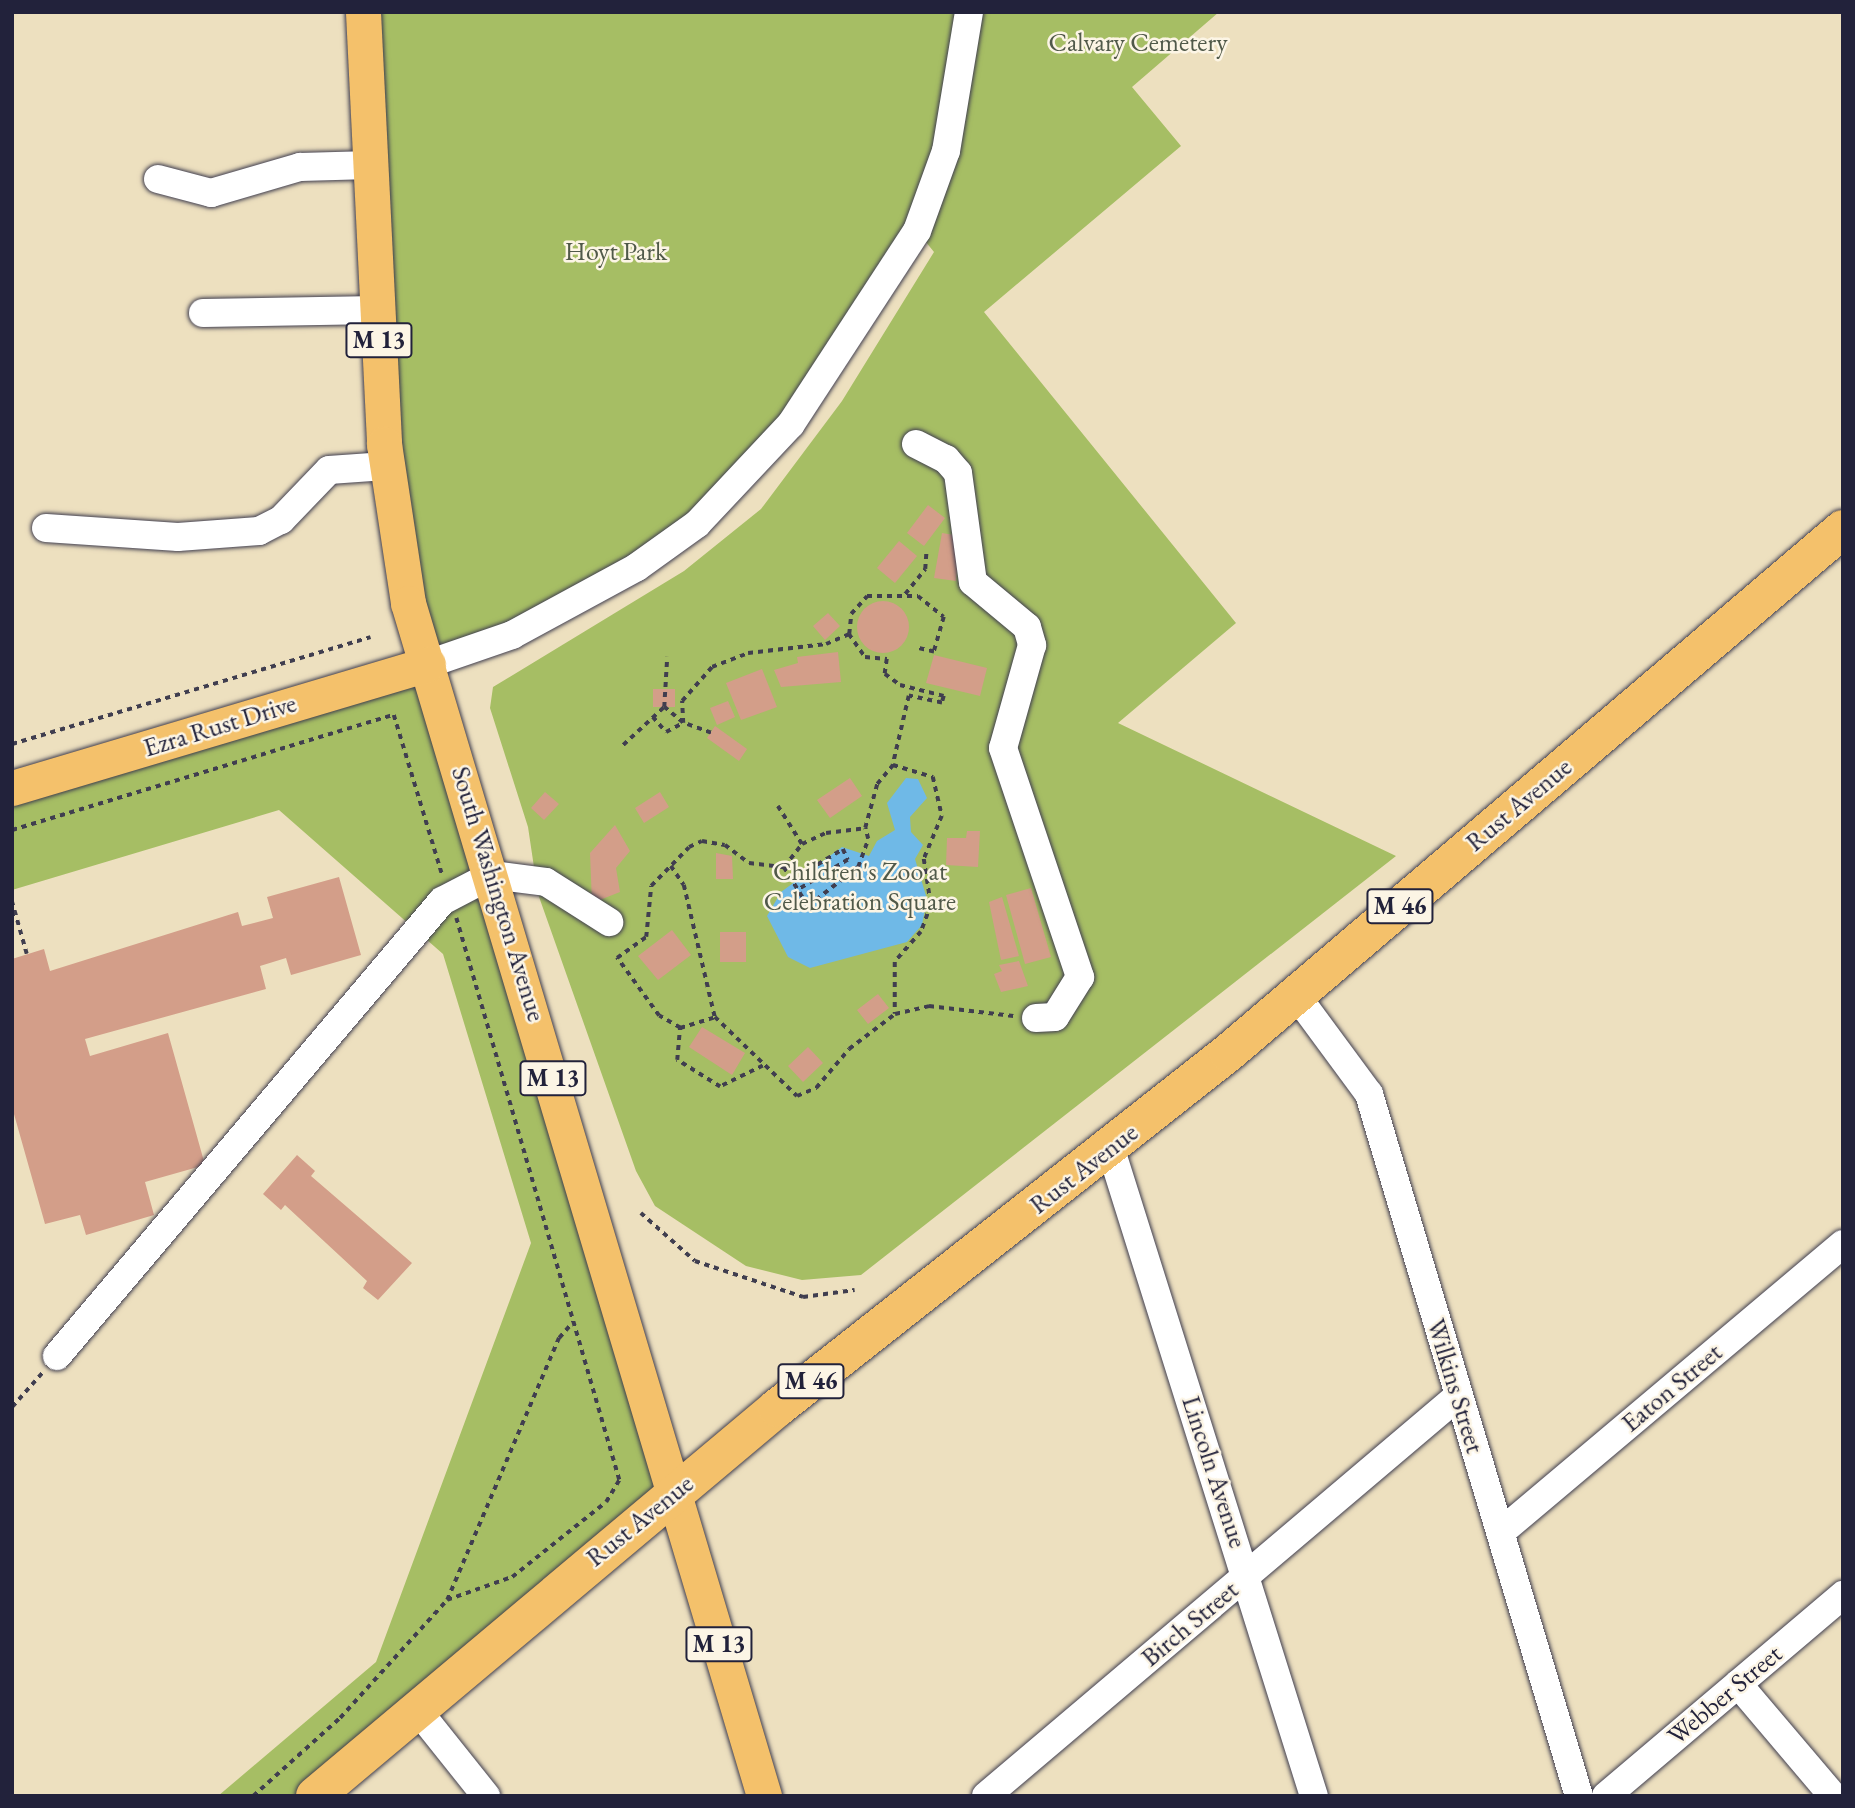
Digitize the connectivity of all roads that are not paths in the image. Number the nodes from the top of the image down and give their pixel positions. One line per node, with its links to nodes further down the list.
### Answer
1 (363, 12): 3 (main road, South Washington Avenue / M 13)
2 (969, 12): 11 (street)
3 (371, 165): 4 (street); 5 (main road, South Washington Avenue / M 13)
4 (158, 179)
5 (377, 310): 6 (street); 8 (main road, South Washington Avenue / M 13)
6 (203, 313)
7 (916, 444): 16 (street)
8 (386, 467): 9 (street); 11 (main road, South Washington Avenue / M 13)
9 (46, 528)
10 (1843, 529): 15 (highway, Rust Avenue / M 46)
11 (428, 664): 12 (main road, Ezra Rust Drive); 13 (main road, South Washington Avenue / M 13)
12 (12, 788)
13 (492, 875): 14 (street); 19 (street); 21 (main road, South Washington Avenue / M 13)
14 (609, 922)
15 (1296, 995): 17 (highway, Rust Avenue / M 46); 20 (street, Wilkins Street)
16 (1036, 1018)
17 (1111, 1150): 21 (highway, Rust Avenue / M 46); 23 (street, Lincoln Avenue)
18 (1843, 1244): 22 (street, Eaton Street)
19 (57, 1356)
20 (1457, 1397): 22 (street, Wilkins Street); 23 (street, Birch Street)
21 (674, 1493): 26 (highway, Rust Avenue / M 46); 29 (main road, South Washington Avenue / M 13)
22 (1502, 1532): 32 (street, Wilkins Street)
23 (1248, 1576): 30 (street, Birch Street); 31 (street, Lincoln Avenue)
24 (1843, 1595): 25 (street, Webber Street)
25 (1738, 1684): 33 (street, Webber Street); 34 (street)
26 (415, 1707): 27 (highway, Rust Avenue / M 46); 28 (street)
27 (315, 1796)
28 (486, 1796)
29 (764, 1796)
30 (986, 1796)
31 (1314, 1796)
32 (1579, 1796)
33 (1606, 1796)
34 (1833, 1796)

